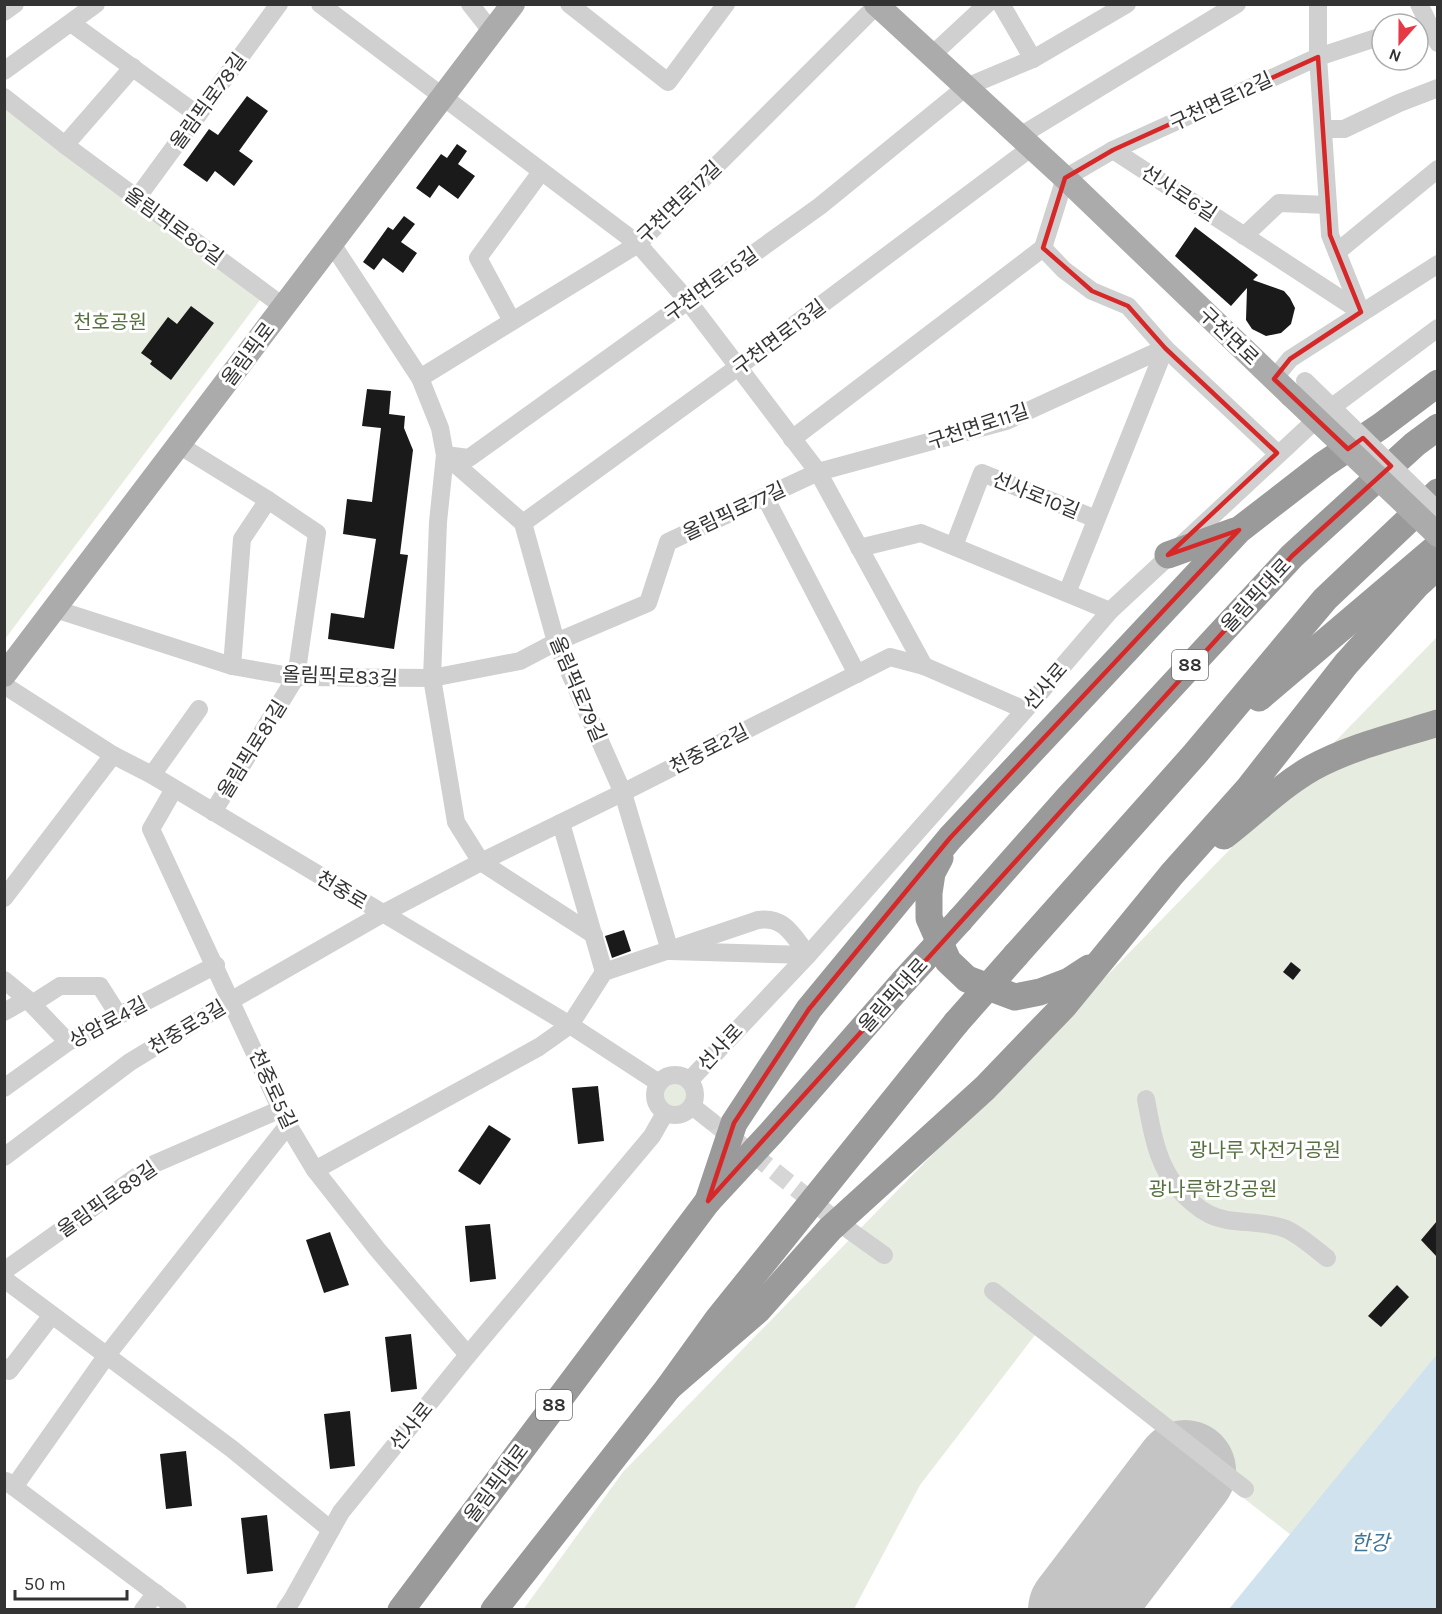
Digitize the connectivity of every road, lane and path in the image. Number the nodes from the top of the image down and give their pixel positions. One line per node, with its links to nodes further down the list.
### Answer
1 (15, 4): 15 (street)
2 (96, 4): 17 (street)
3 (279, 4): 31 (street, 올림픽로78길)
4 (320, 4): 30 (street)
5 (470, 4): 19 (street)
6 (513, 4): 19 (main road, 올림픽로)
7 (569, 4): 8 (street)
8 (726, 4)
9 (1001, 4): 24 (street)
10 (1127, 4): 24 (street, 구천면로15길)
11 (1237, 4): 16 (street)
12 (1318, 4): 23 (street)
13 (877, 5): 22 (main road, 구천면로); 43 (street, 구천면로17길)
14 (985, 5): 22 (street)
15 (4, 12)
16 (1207, 12): 33 (street)
17 (71, 23): 25 (street); 26 (street)
18 (1430, 27): 21 (street)
19 (492, 32): 30 (main road, 올림픽로)
20 (1370, 40): 23 (street, 구천면로12길)
21 (1437, 43)
22 (932, 55): 27 (main road, 구천면로)
23 (1318, 57): 32 (street); 35 (street, 구천면로12길)
24 (1033, 59): 27 (street, 구천면로15길)
25 (133, 67): 31 (street); 34 (street)
26 (4, 71)
27 (966, 87): 33 (main road, 구천면로); 47 (street, 구천면로15길)
28 (1437, 88): 32 (street)
29 (4, 97): 34 (street, 올림픽로80길)
30 (443, 97): 37 (street); 42 (main road, 올림픽로)
31 (198, 115): 39 (street, 올림픽로78길)
32 (1323, 129): 40 (street)
33 (1026, 142): 38 (main road, 구천면로); 53 (street, 구천면로13길)
34 (65, 145): 39 (street, 올림픽로80길)
35 (1113, 150): 38 (street, 구천면로12길); 41 (street, 선사로6길)
36 (1437, 169): 45 (street)
37 (541, 172): 43 (street); 50 (street)
38 (1065, 178): 44 (street); 57 (main road, 구천면로)
39 (136, 198): 48 (street, 올림픽로80길)
40 (1328, 205): 41 (street); 45 (street)
41 (1244, 236): 49 (street, 선사로6길)
42 (332, 244): 48 (main road, 올림픽로); 55 (street)
43 (638, 244): 47 (street); 50 (street, 구천면로17길)
44 (1043, 248): 52 (street); 59 (street)
45 (1337, 252): 49 (street)
46 (1437, 264): 49 (street)
47 (688, 301): 53 (street); 62 (street, 구천면로15길)
48 (284, 306): 60 (main road, 올림픽로)
49 (1360, 312): 57 (street)
50 (512, 321): 55 (street, 구천면로17길)
51 (1437, 328): 61 (street, 선사로)
52 (1165, 348): 61 (street); 64 (street, 구천면로11길); 69 (street)
53 (738, 367): 59 (street); 70 (street, 구천면로13길)
54 (1437, 367): 63 (highway)
55 (420, 378): 62 (street)
56 (1437, 383): 63 (highway)
57 (1290, 385): 68 (street, bridge); 72 (main road, 구천면로, bridge)
58 (1437, 427): 127 (highway, 올림픽대로 / 88, bridge)
59 (792, 439): 64 (street)
60 (179, 445): 67 (street, 올림픽로81길); 79 (main road, 올림픽로)
61 (1277, 453): 76 (street, 선사로)
62 (445, 455): 70 (street); 87 (street)
63 (1323, 465): 71 (highway)
64 (818, 472): 66 (street, 올림픽로77길); 75 (street)
65 (1437, 492): 92 (highway)
66 (765, 497): 81 (street, 올림픽로77길); 84 (street)
67 (268, 500): 82 (street); 86 (street, 올림픽로81길)
68 (1437, 511)
69 (1096, 519): 73 (street, 선사로10길); 78 (street)
70 (523, 523): 81 (street, 올림픽로79길)
71 (1239, 530): 76 (highway); 99 (highway)
72 (1437, 535)
73 (954, 546): 75 (street); 78 (street)
74 (1437, 546): 92 (highway)
75 (859, 548): 83 (street)
76 (1168, 555): 80 (street, 선사로)
77 (1437, 566): 101 (highway)
78 (1067, 593): 80 (street)
79 (55, 609): 82 (street, 올림픽로83길); 85 (main road, 올림픽로)
80 (1110, 611): 90 (street, 선사로)
81 (556, 642): 87 (street, 올림픽로83길); 96 (street, 올림픽로79길)
82 (232, 666): 86 (street, 올림픽로83길)
83 (924, 666): 84 (street, 천중로2길); 90 (street, 천중로2길)
84 (857, 674): 96 (street, 천중로2길)
85 (4, 675)
86 (296, 677): 87 (street, 올림픽로83길); 97 (street, 올림픽로81길)
87 (432, 678): 100 (street)
88 (4, 685): 93 (street, 천중로)
89 (199, 709): 94 (street)
90 (1025, 710): 106 (street, 선사로)
91 (1437, 723): 101 (highway)
92 (1195, 754): 138 (highway, bridge)
93 (114, 755): 94 (street, 천중로); 102 (street)
94 (152, 776): 95 (street, 천중로)
95 (174, 789): 97 (street, 천중로); 108 (street, 천중로5길)
96 (623, 793): 98 (street, 천중로2길); 105 (street, 올림픽로79길)
97 (213, 812): 103 (street, 천중로)
98 (561, 823): 100 (street, 천중로2길); 104 (street)
99 (950, 838): 107 (highway); 127 (highway)
100 (481, 862): 103 (street, 천중로2길); 104 (street)
101 (1172, 874): 107 (highway)
102 (4, 898)
103 (382, 914): 111 (street, 천중로3길); 115 (street, 천중로)
104 (594, 935): 109 (street)
105 (670, 951): 106 (street); 106 (street); 109 (street)
106 (808, 955): 117 (street, 선사로)
107 (1101, 960): 138 (highway)
108 (216, 965): 111 (street, 천중로5길); 114 (street, 상암로4길)
109 (604, 972): 115 (street)
110 (4, 980): 112 (street)
111 (232, 999): 123 (street, 천중로5길); 125 (street, 천중로3길)
112 (30, 1001): 113 (street); 114 (street); 116 (street)
113 (4, 1012)
114 (119, 1016): 116 (street, 상암로4길)
115 (570, 1025): 118 (street, 천중로); 126 (street)
116 (69, 1042): 119 (street, 상암로4길)
117 (689, 1081): 118 (street, 선사로); 121 (street, 선사로)
118 (659, 1083): 122 (street)
119 (4, 1088)
120 (1146, 1099): 130 (street)
121 (692, 1106): 122 (street); 124 (street)
122 (665, 1113): 136 (street, 선사로)
123 (285, 1117): 126 (street, 천중로5길); 131 (street, 올림픽로89길); 135 (street)
124 (711, 1121)
125 (4, 1157)
126 (315, 1170): 136 (street, 천중로5길)
127 (708, 1200): 146 (highway, 올림픽대로 / 88)
128 (849, 1230): 129 (street)
129 (884, 1255)
130 (1328, 1258)
131 (4, 1271)
132 (4, 1280): 134 (street)
133 (993, 1291): 140 (street)
134 (52, 1315): 135 (street); 137 (street)
135 (106, 1355): 139 (street); 141 (street)
136 (468, 1355): 141 (street, 선사로)
137 (4, 1367)
138 (669, 1387): 147 (highway)
139 (9, 1483): 142 (street)
140 (1245, 1489)
141 (331, 1530): 145 (street, 선사로)
142 (156, 1593): 143 (street); 144 (street)
143 (143, 1610)
144 (178, 1610)
145 (285, 1610)
146 (401, 1610)
147 (494, 1610)

